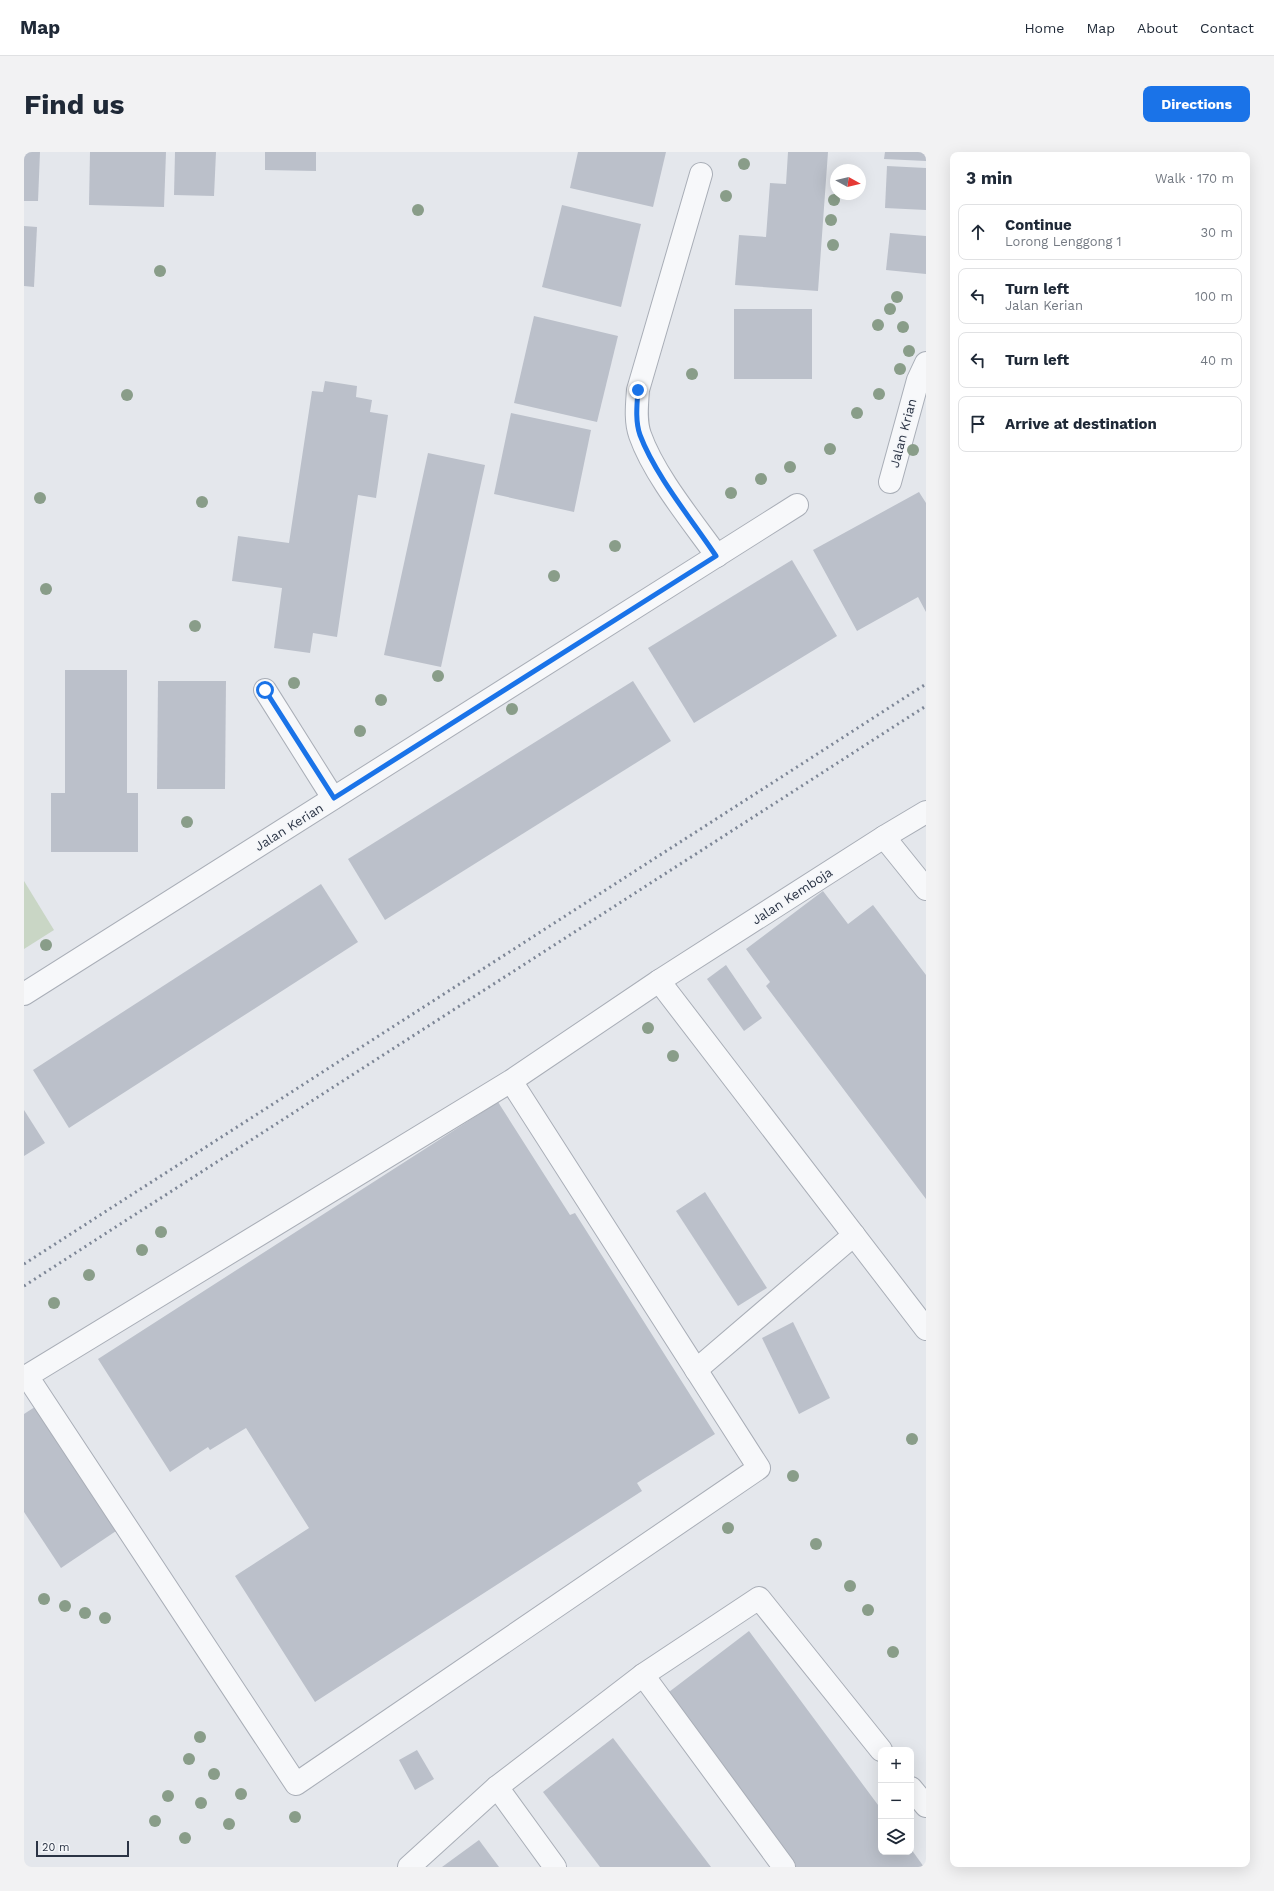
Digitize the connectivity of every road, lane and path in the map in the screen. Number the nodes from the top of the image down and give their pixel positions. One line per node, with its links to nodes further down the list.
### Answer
1 (701, 174): 5 (street)
2 (926, 363): 3 (street, Jalan Krian)
3 (890, 482)
4 (797, 504): 5 (street, Jalan Kerian)
5 (716, 556): 7 (street, Jalan Kerian)
6 (265, 690): 7 (street)
7 (334, 798): 12 (street, Jalan Kerian)
8 (926, 812): 9 (street, Jalan Kemboja)
9 (884, 837): 10 (street); 11 (street, Jalan Kemboja)
10 (926, 889)
11 (659, 981): 13 (street, Jalan Kemboja); 14 (street)
12 (24, 994)
13 (511, 1081): 16 (street); 16 (street, Jalan Kemboja)
14 (854, 1235): 15 (street); 16 (street)
15 (926, 1329)
16 (696, 1370)
17 (642, 1675): 18 (street); 19 (street); 24 (street)
18 (879, 1747)
19 (497, 1787): 22 (street); 23 (street)
20 (914, 1792): 21 (street)
21 (926, 1806)
22 (409, 1867)
23 (555, 1867)
24 (784, 1867)

